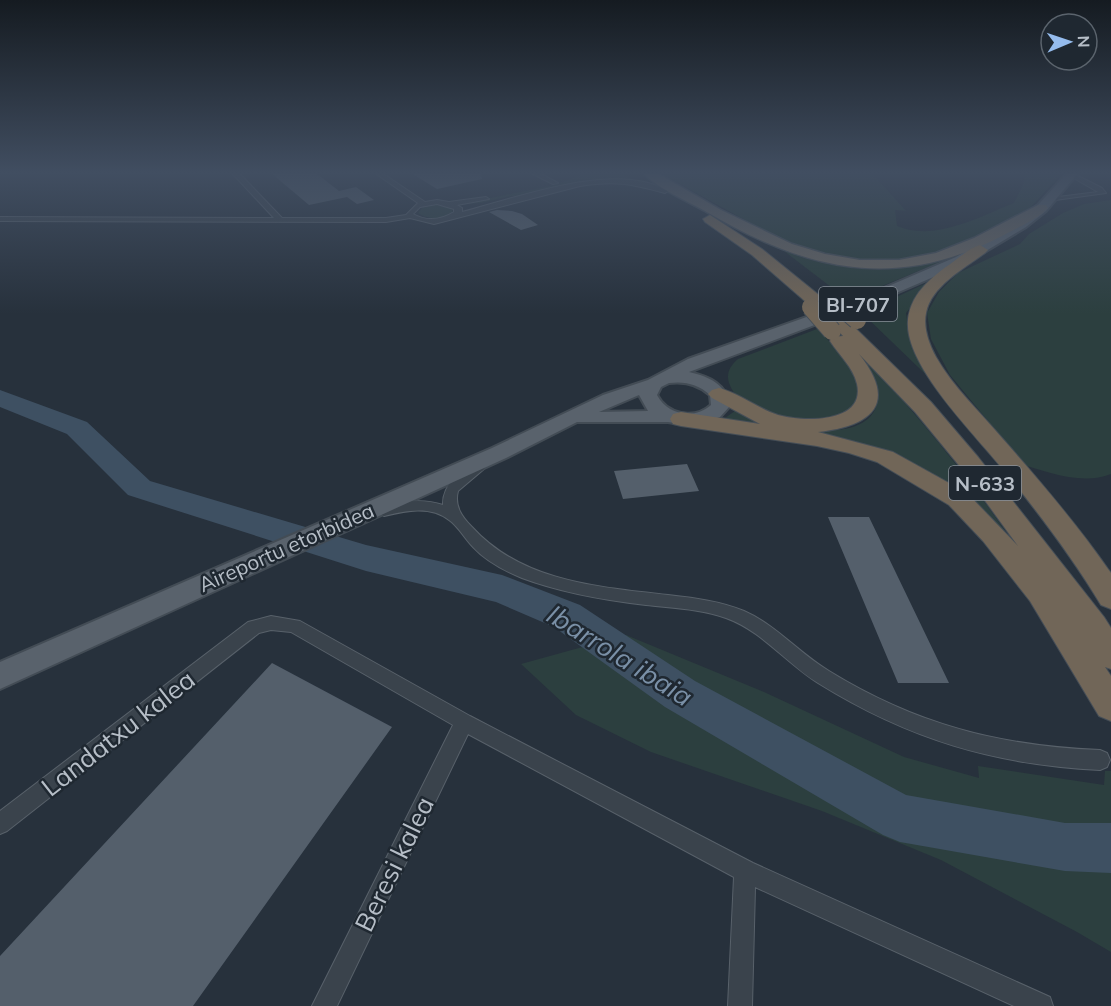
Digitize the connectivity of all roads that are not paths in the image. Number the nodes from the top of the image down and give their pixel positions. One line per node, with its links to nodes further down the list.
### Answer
1 (719, 220): 7 (highway)
2 (720, 220): 7 (highway, N-633)
3 (722, 220): 4 (highway)
4 (1018, 220)
5 (1027, 220): 6 (main road, BI-707)
6 (980, 250): 9 (main road, BI-707); 17 (highway)
7 (821, 303): 8 (highway, bridge); 8 (highway, N-633, bridge)
8 (844, 326): 11 (highway); 18 (highway, N-633); 19 (highway, N-633)
9 (734, 350): 10 (main road, BI-707); 11 (main road, BI-707)
10 (657, 382): 11 (main road, BI-707); 12 (main road); 13 (main road, BI-707)
11 (717, 391): 12 (main road, BI-707)
12 (675, 418): 13 (main road, BI-707); 21 (highway)
13 (573, 419): 14 (main road, Aireportu etorbidea / BI-707)
14 (500, 453): 15 (street); 16 (main road, Aireportu etorbidea)
15 (454, 516): 16 (street); 23 (street)
16 (343, 522): 20 (main road, Aireportu etorbidea)
17 (1111, 597)
18 (1111, 609)
19 (1111, 655)
20 (0, 676)
21 (1111, 705)
22 (464, 722): 24 (street, Landatxu kalea); 25 (street, Landatxu kalea); 26 (street, Beresi kalea)
23 (1100, 760)
24 (0, 824)
25 (745, 871): 27 (street); 28 (street, Landatxu kalea)
26 (324, 1006)
27 (740, 1006)
28 (1041, 1006)

